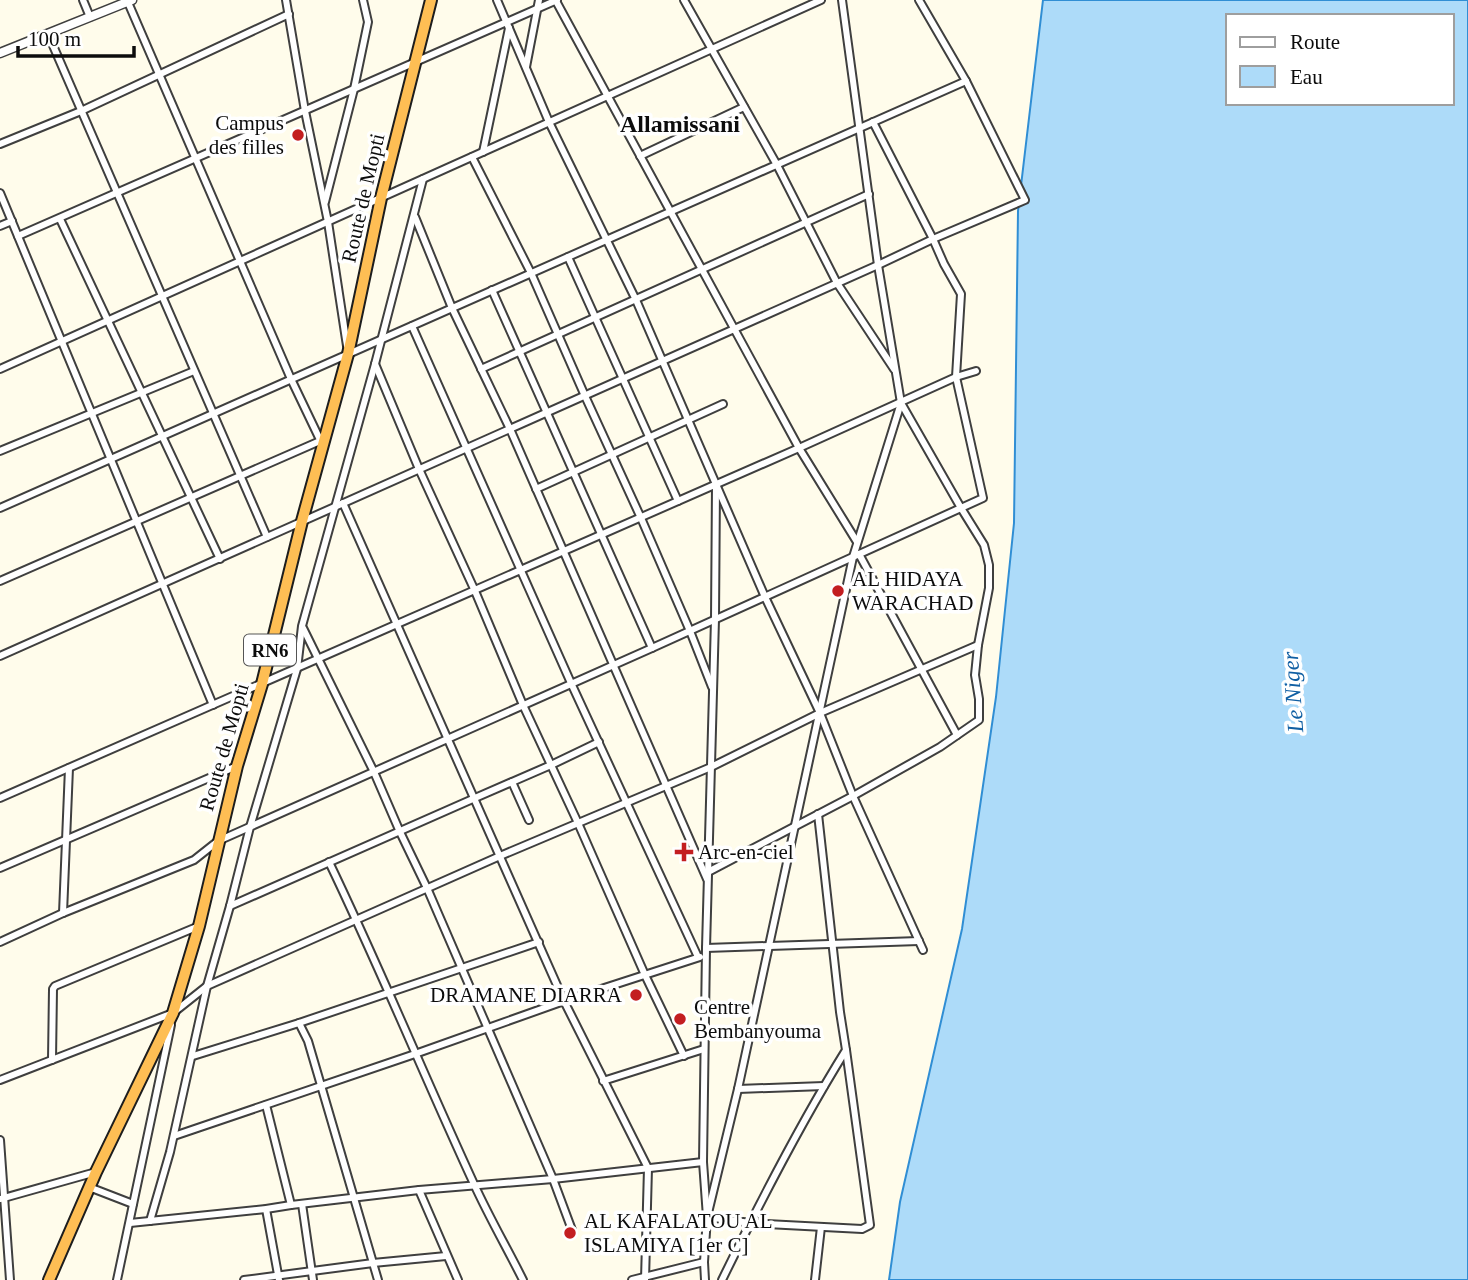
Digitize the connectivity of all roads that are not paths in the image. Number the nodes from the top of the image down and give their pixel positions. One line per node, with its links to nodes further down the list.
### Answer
1 (83, 0): 16 (street)
2 (286, 0): 15 (street)
3 (363, 0): 25 (street)
4 (430, 0): 21 (highway, Route de Mopti / RN6)
5 (497, 0): 17 (street)
6 (539, 0): 14 (street)
7 (556, 0): 14 (street); 26 (street)
8 (684, 0): 19 (street)
9 (821, 0): 13 (street)
10 (842, 0): 32 (street)
11 (919, 0): 24 (street)
12 (129, 1): 16 (street); 23 (street)
13 (808, 3): 19 (street)
14 (537, 9): 17 (street); 22 (street)
15 (289, 14): 23 (street); 29 (street)
16 (90, 17): 18 (street)
17 (508, 25): 21 (street); 22 (street); 34 (street)
18 (48, 34): 20 (street); 28 (street)
19 (712, 49): 26 (street); 27 (street)
20 (0, 53)
21 (416, 62): 25 (street); 43 (highway, Route de Mopti / RN6)
22 (526, 66): 30 (street)
23 (159, 75): 28 (street); 37 (street)
24 (966, 81): 31 (street); 54 (street)
25 (354, 89): 29 (street); 44 (street)
26 (607, 96): 30 (street); 35 (street)
27 (744, 107): 35 (street); 38 (street)
28 (81, 111): 33 (street); 41 (street)
29 (305, 111): 37 (street); 44 (street)
30 (550, 122): 34 (street); 53 (street)
31 (873, 122): 32 (street); 54 (street)
32 (860, 128): 38 (street); 42 (street)
33 (0, 144)
34 (483, 152): 36 (street)
35 (640, 156): 45 (street)
36 (472, 157): 39 (street); 59 (street)
37 (196, 159): 41 (street); 56 (street)
38 (777, 164): 45 (street); 50 (street)
39 (423, 179): 43 (street); 46 (street)
40 (0, 193): 48 (street)
41 (118, 194): 47 (street); 62 (street)
42 (869, 194): 50 (street); 57 (street)
43 (381, 198): 49 (street); 73 (highway, Route de Mopti / RN6)
44 (324, 205): 49 (street)
45 (670, 212): 53 (street); 58 (street)
46 (414, 215): 64 (street); 70 (street)
47 (60, 219): 52 (street); 66 (street)
48 (12, 221): 51 (street); 52 (street)
49 (328, 222): 56 (street); 73 (street)
50 (807, 223): 58 (street); 60 (street)
51 (0, 226)
52 (18, 236): 71 (street)
53 (607, 239): 55 (street); 63 (street)
54 (933, 239): 57 (street); 81 (street)
55 (568, 257): 59 (street); 65 (street)
56 (240, 261): 62 (street); 82 (street)
57 (878, 265): 60 (street); 80 (street)
58 (702, 270): 63 (street); 68 (street)
59 (531, 273): 61 (street); 69 (street)
60 (837, 283): 68 (street); 80 (street)
61 (492, 290): 64 (street); 72 (street)
62 (162, 296): 66 (street); 79 (street)
63 (636, 299): 65 (street); 74 (street)
64 (452, 308): 67 (street); 77 (street)
65 (596, 317): 69 (street); 83 (street)
66 (108, 321): 71 (street); 84 (street)
67 (412, 326): 70 (street); 97 (street)
68 (733, 330): 74 (street); 96 (street)
69 (558, 334): 72 (street); 85 (street)
70 (381, 339): 73 (street); 75 (street)
71 (62, 341): 76 (street); 89 (street)
72 (521, 351): 77 (street); 88 (street)
73 (348, 354): 82 (street); 95 (highway, Route de Mopti / RN6)
74 (663, 361): 83 (street); 91 (street)
75 (375, 364): 101 (street); 108 (street)
76 (0, 369)
77 (481, 369): 92 (street)
78 (976, 370): 81 (street)
79 (194, 371): 84 (street); 90 (street)
80 (895, 372): 86 (street)
81 (956, 377): 86 (street); 110 (street)
82 (291, 379): 90 (street); 95 (street)
83 (623, 379): 85 (street); 94 (street)
84 (142, 394): 89 (street); 93 (street)
85 (584, 396): 88 (street); 99 (street)
86 (901, 403): 96 (street); 110 (street); 116 (street)
87 (723, 404): 91 (street)
88 (548, 412): 92 (street); 102 (street)
89 (92, 413): 98 (street); 100 (street)
90 (213, 414): 93 (street); 103 (street)
91 (688, 420): 94 (street); 104 (street)
92 (510, 429): 97 (street); 105 (street)
93 (163, 437): 100 (street); 106 (street)
94 (649, 438): 99 (street); 107 (street)
95 (321, 444): 103 (street); 113 (highway, Route de Mopti / RN6)
96 (799, 448): 104 (street); 116 (street)
97 (466, 449): 101 (street); 120 (street)
98 (0, 451)
99 (612, 455): 102 (street); 111 (street)
100 (111, 459): 109 (street); 112 (street)
101 (419, 469): 108 (street); 123 (street)
102 (574, 471): 105 (street); 114 (street)
103 (241, 476): 106 (street); 115 (street)
104 (716, 485): 107 (street); 124 (street); 125 (street)
105 (536, 489): 117 (street)
106 (191, 498): 112 (street); 119 (street)
107 (678, 501): 111 (street)
108 (340, 505): 113 (street); 126 (street); 127 (street)
109 (0, 508)
110 (961, 508): 118 (street); 129 (street)
111 (641, 518): 114 (street); 128 (street)
112 (137, 521): 121 (street); 122 (street)
113 (302, 522): 115 (street); 137 (highway, Route de Mopti / RN6)
114 (603, 534): 117 (street); 130 (street)
115 (267, 537): 119 (street)
116 (858, 542): 118 (street)
117 (564, 551): 120 (street); 133 (street)
118 (856, 555): 124 (street); 134 (street); 141 (street)
119 (220, 559): 122 (street)
120 (522, 570): 123 (street); 136 (street)
121 (0, 581)
122 (163, 584): 131 (street); 139 (street)
123 (475, 590): 126 (street); 140 (street)
124 (765, 597): 125 (street); 141 (street)
125 (715, 619): 128 (street); 138 (street)
126 (398, 624): 132 (street); 143 (street)
127 (302, 626): 132 (street); 135 (street)
128 (690, 631): 130 (street); 138 (street)
129 (978, 645): 134 (street); 142 (street)
130 (652, 648): 133 (street)
131 (0, 656)
132 (318, 659): 135 (street); 149 (street)
133 (612, 665): 136 (street); 151 (street)
134 (921, 668): 141 (street); 142 (street)
135 (297, 669): 137 (street); 160 (street)
136 (571, 683): 140 (street); 144 (street)
137 (262, 684): 139 (street); 146 (highway, Route de Mopti / RN6)
138 (713, 690): 147 (street)
139 (213, 705): 148 (street)
140 (523, 705): 143 (street); 145 (street)
141 (820, 713): 147 (street); 152 (street); 159 (street)
142 (957, 735): 152 (street)
143 (449, 738): 149 (street); 153 (street)
144 (599, 742): 145 (street); 155 (street)
145 (551, 765): 150 (street); 158 (street)
146 (237, 766): 162 (street); 163 (highway, Route de Mopti / RN6)
147 (711, 766): 151 (street); 167 (street)
148 (69, 768): 154 (street); 162 (street)
149 (374, 772): 160 (street); 161 (street)
150 (512, 782): 153 (street); 157 (street)
151 (666, 785): 155 (street); 168 (street)
152 (853, 796): 156 (street); 174 (street)
153 (475, 797): 161 (street); 164 (street)
154 (0, 798)
155 (627, 803): 158 (street); 181 (street)
156 (818, 814): 159 (street); 178 (street)
157 (530, 820)
158 (578, 823): 164 (street); 183 (street)
159 (795, 826): 167 (street); 177 (street)
160 (250, 827): 163 (street); 170 (street)
161 (400, 832): 165 (street); 169 (street)
162 (66, 839): 166 (street); 171 (street)
163 (218, 841): 171 (street); 173 (highway, Route de Mopti / RN6)
164 (500, 856): 169 (street); 176 (street)
165 (329, 862): 170 (street); 172 (street)
166 (0, 868)
167 (708, 872): 168 (street)
168 (708, 882): 180 (street)
169 (427, 888): 172 (street); 182 (street)
170 (230, 906): 184 (street)
171 (63, 913): 175 (street)
172 (357, 920): 184 (street); 185 (street)
173 (199, 926): 187 (highway, Route de Mopti / RN6); 195 (street)
174 (919, 941): 178 (street); 179 (street)
175 (0, 942)
176 (539, 942): 182 (street); 186 (street)
177 (769, 945): 178 (street); 180 (street); 200 (street)
178 (833, 945): 191 (street)
179 (923, 950)
180 (706, 952): 181 (street); 190 (street)
181 (698, 957): 183 (street)
182 (461, 967): 185 (street); 189 (street)
183 (645, 975): 186 (street); 194 (street)
184 (207, 986): 187 (street); 193 (street)
185 (388, 992): 188 (street); 192 (street)
186 (564, 1001): 189 (street); 197 (street)
187 (173, 1013): 195 (street); 206 (highway, Route de Mopti / RN6); 213 (street)
188 (299, 1023): 193 (street); 198 (street)
189 (487, 1027): 192 (street); 207 (street)
190 (704, 1049): 194 (street); 204 (street)
191 (846, 1050): 199 (street); 221 (street)
192 (415, 1054): 198 (street); 208 (street)
193 (193, 1056): 202 (street)
194 (684, 1056): 197 (street)
195 (51, 1060): 196 (street)
196 (0, 1080)
197 (603, 1081): 205 (street)
198 (320, 1086): 201 (street); 212 (street)
199 (824, 1086): 200 (street); 220 (street)
200 (737, 1089): 217 (street)
201 (266, 1105): 202 (street); 215 (street)
202 (174, 1136): 218 (street)
203 (0, 1140): 211 (street)
204 (703, 1162): 205 (street); 217 (street)
205 (648, 1168): 207 (street); 228 (street)
206 (96, 1172): 209 (highway, Route de Mopti / RN6); 211 (street)
207 (553, 1179): 208 (street); 222 (street)
208 (475, 1186): 210 (street); 236 (street)
209 (89, 1187): 213 (street); 230 (highway, Route de Mopti / RN6)
210 (419, 1190): 212 (street); 223 (street)
211 (2, 1198): 229 (street)
212 (354, 1198): 214 (street); 225 (street)
213 (134, 1203): 219 (street)
214 (302, 1204): 215 (street); 226 (street)
215 (291, 1205): 216 (street)
216 (266, 1209): 218 (street); 227 (street)
217 (707, 1217): 220 (street); 224 (street)
218 (150, 1221): 219 (street)
219 (130, 1223): 231 (street)
220 (750, 1223): 221 (street); 239 (street)
221 (821, 1227): 240 (street)
222 (572, 1230)
223 (446, 1256): 225 (street); 235 (street)
224 (704, 1262): 228 (street); 238 (street)
225 (373, 1263): 226 (street); 234 (street)
226 (312, 1272): 227 (street); 233 (street)
227 (279, 1278): 232 (street)
228 (645, 1279): 237 (street)
229 (10, 1280)
230 (49, 1280)
231 (117, 1280)
232 (244, 1280)
233 (313, 1280)
234 (378, 1280)
235 (458, 1280)
236 (523, 1280)
237 (632, 1280)
238 (705, 1280)
239 (722, 1280)
240 (815, 1280)

